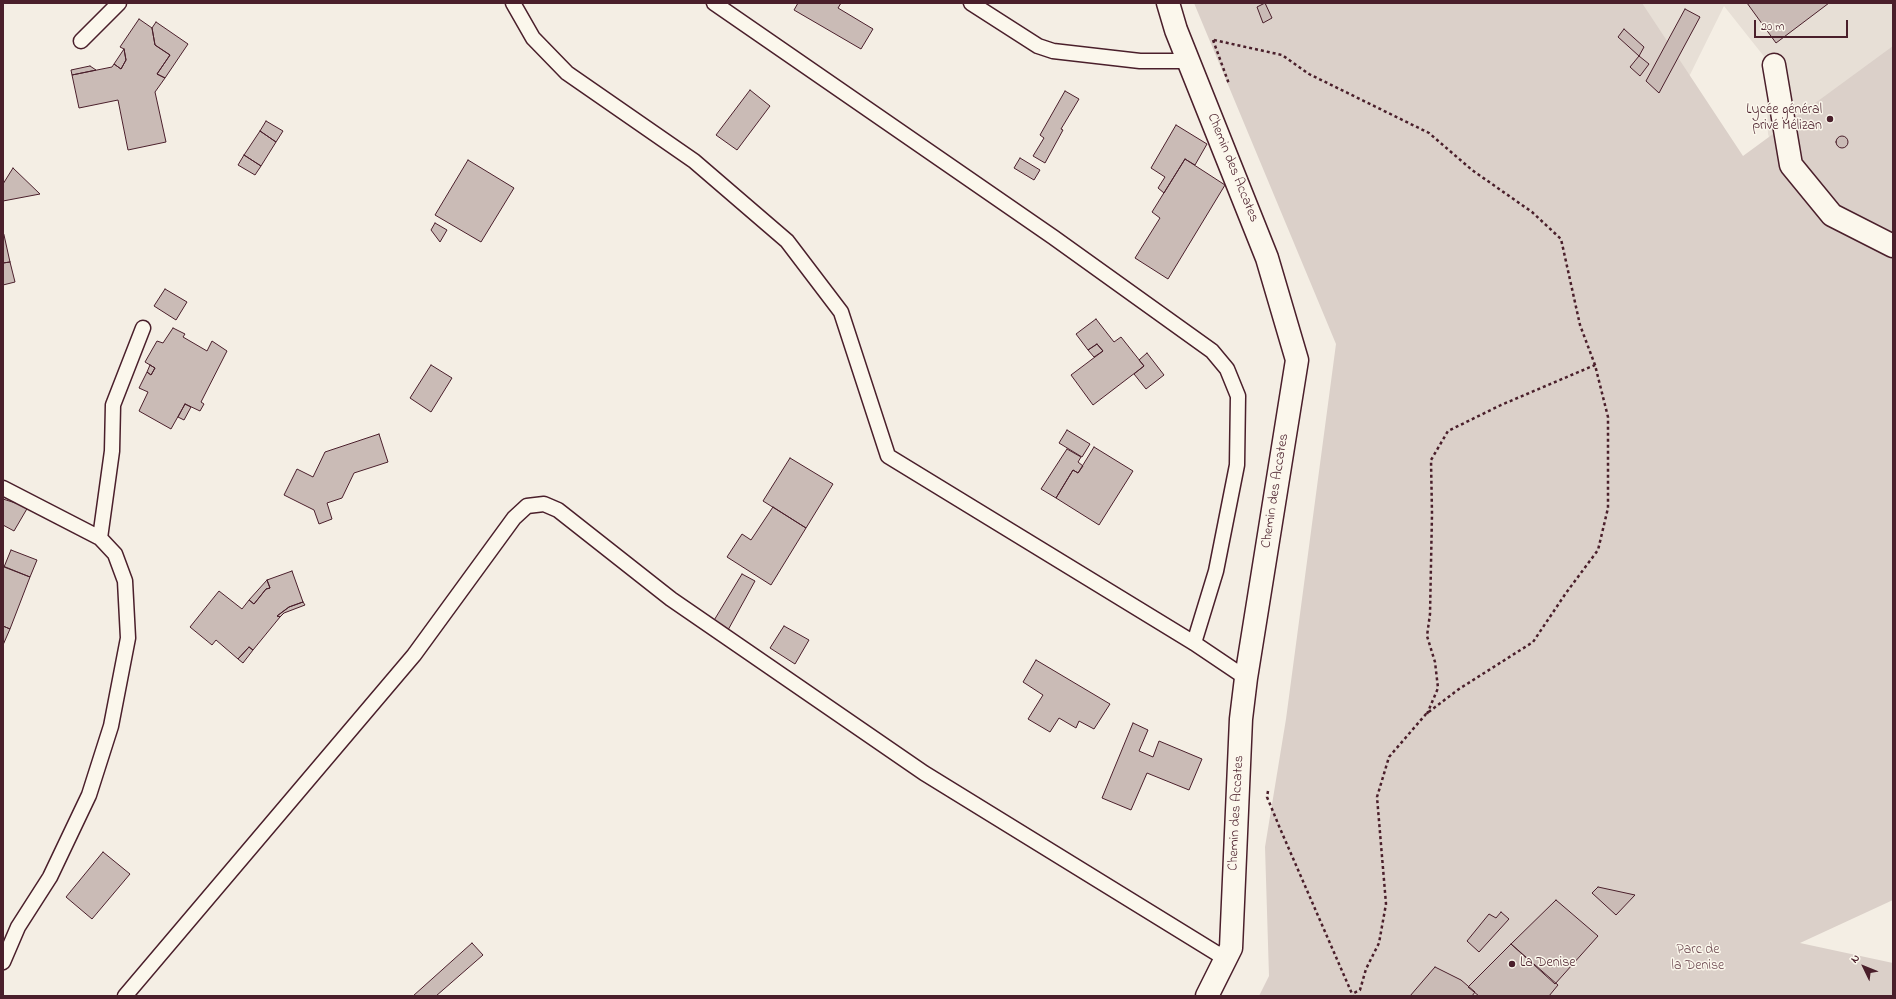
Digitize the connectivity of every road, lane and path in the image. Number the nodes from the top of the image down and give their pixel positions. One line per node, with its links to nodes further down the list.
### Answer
1 (119, 3): 7 (lane)
2 (513, 3): 15 (lane)
3 (714, 3): 15 (lane)
4 (971, 3): 8 (lane)
5 (1168, 3): 8 (street, Chemin des Accates)
6 (1214, 40): 12 (path)
7 (81, 41)
8 (1189, 61): 16 (street, Chemin des Accates)
9 (1774, 65): 10 (street)
10 (1893, 246)
11 (144, 328): 14 (lane)
12 (1595, 365): 17 (path); 17 (path)
13 (3, 488): 14 (lane)
14 (100, 538): 19 (lane)
15 (1194, 643): 16 (lane)
16 (1246, 678): 18 (street, Chemin des Accates)
17 (1426, 714): 20 (path)
18 (1226, 959): 21 (lane); 22 (street, Chemin des Accates)
19 (3, 962)
20 (1352, 994)
21 (125, 996)
22 (1207, 996)

